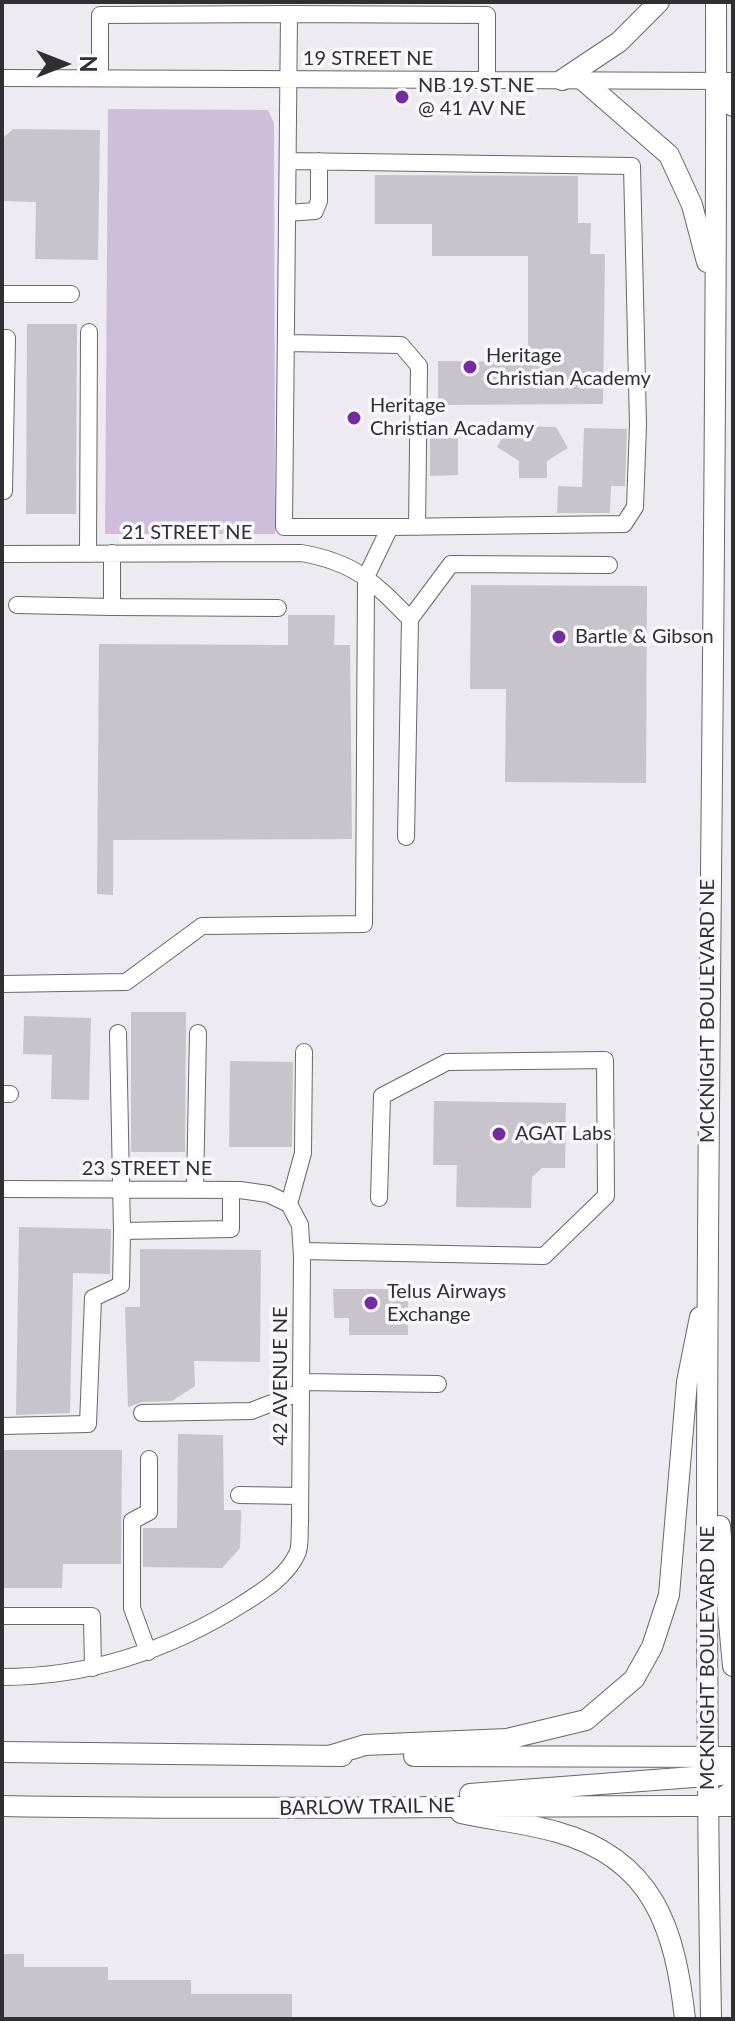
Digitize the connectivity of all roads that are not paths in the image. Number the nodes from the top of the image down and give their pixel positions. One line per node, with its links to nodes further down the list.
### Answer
1 (659, 2): 10 (main road)
2 (716, 2): 11 (main road, MCKNIGHT BOULEVARD NE)
3 (224, 8): 4 (street); 5 (street)
4 (100, 9): 7 (street)
5 (289, 14): 8 (street); 9 (street)
6 (2, 78): 7 (street, 19 STREET NE)
7 (100, 78): 8 (street, 19 STREET NE)
8 (288, 79): 9 (street, 19 STREET NE); 14 (street)
9 (487, 79): 10 (street, 19 STREET NE)
10 (562, 80): 12 (street, 19 STREET NE)
11 (724, 80): 12 (street, 19 STREET NE); 13 (main road); 17 (main road, MCKNIGHT BOULEVARD NE)
12 (584, 81): 17 (main road)
13 (733, 106)
14 (288, 161): 15 (street); 16 (street)
15 (319, 161): 16 (street); 26 (street)
16 (287, 213): 22 (street)
17 (714, 289): 50 (main road, MCKNIGHT BOULEVARD NE)
18 (2, 294): 19 (street)
19 (71, 294)
20 (89, 332): 30 (street)
21 (2, 338): 23 (street)
22 (286, 343): 24 (street); 26 (street)
23 (4, 491)
24 (284, 527): 25 (street); 28 (street)
25 (390, 527): 26 (street); 32 (street)
26 (417, 527)
27 (112, 553): 28 (street, 21 STREET NE); 30 (street, 21 STREET NE); 34 (street)
28 (282, 553): 32 (street, 21 STREET NE)
29 (2, 554): 30 (street, 21 STREET NE)
30 (88, 554)
31 (609, 565): 36 (street)
32 (366, 577): 36 (street, 21 STREET NE); 38 (street)
33 (17, 605): 34 (street)
34 (112, 607): 35 (street)
35 (278, 608)
36 (410, 619): 37 (street)
37 (406, 837)
38 (2, 984)
39 (118, 1033): 43 (street)
40 (198, 1033): 44 (street)
41 (304, 1052): 47 (street)
42 (2, 1189): 43 (street, 23 STREET NE)
43 (123, 1189): 44 (street, 23 STREET NE); 48 (street)
44 (195, 1190): 45 (street, 23 STREET NE)
45 (231, 1190): 47 (street, 23 STREET NE); 48 (street)
46 (379, 1198): 49 (street)
47 (289, 1204): 49 (street, 42 AVENUE NE)
48 (122, 1231): 55 (street)
49 (302, 1251): 52 (street, 42 AVENUE NE)
50 (707, 1278): 54 (main road, MCKNIGHT BOULEVARD NE); 65 (main road)
51 (438, 1384): 52 (street)
52 (301, 1387): 53 (street); 58 (street, 42 AVENUE NE)
53 (142, 1413)
54 (710, 1415): 61 (main road); 67 (main road, MCKNIGHT BOULEVARD NE)
55 (2, 1426)
56 (149, 1459): 60 (street)
57 (239, 1495): 58 (street)
58 (300, 1496): 60 (street, 42 AVENUE NE)
59 (2, 1616): 62 (street)
60 (148, 1652): 62 (street)
61 (733, 1666)
62 (93, 1668): 63 (street)
63 (2, 1677)
64 (2, 1752): 65 (main road, BARLOW TRAIL NE)
65 (329, 1756): 67 (main road, BARLOW TRAIL NE)
66 (733, 1757): 67 (main road, BARLOW TRAIL NE)
67 (725, 1788): 68 (main road); 70 (main road, BARLOW TRAIL NE); 70 (main road, MCKNIGHT BOULEVARD NE)
68 (418, 1805): 69 (main road, BARLOW TRAIL NE); 70 (main road, BARLOW TRAIL NE); 71 (main road)
69 (2, 1806)
70 (707, 1806): 72 (main road, MCKNIGHT BOULEVARD NE)
71 (685, 2019)
72 (711, 2019)

